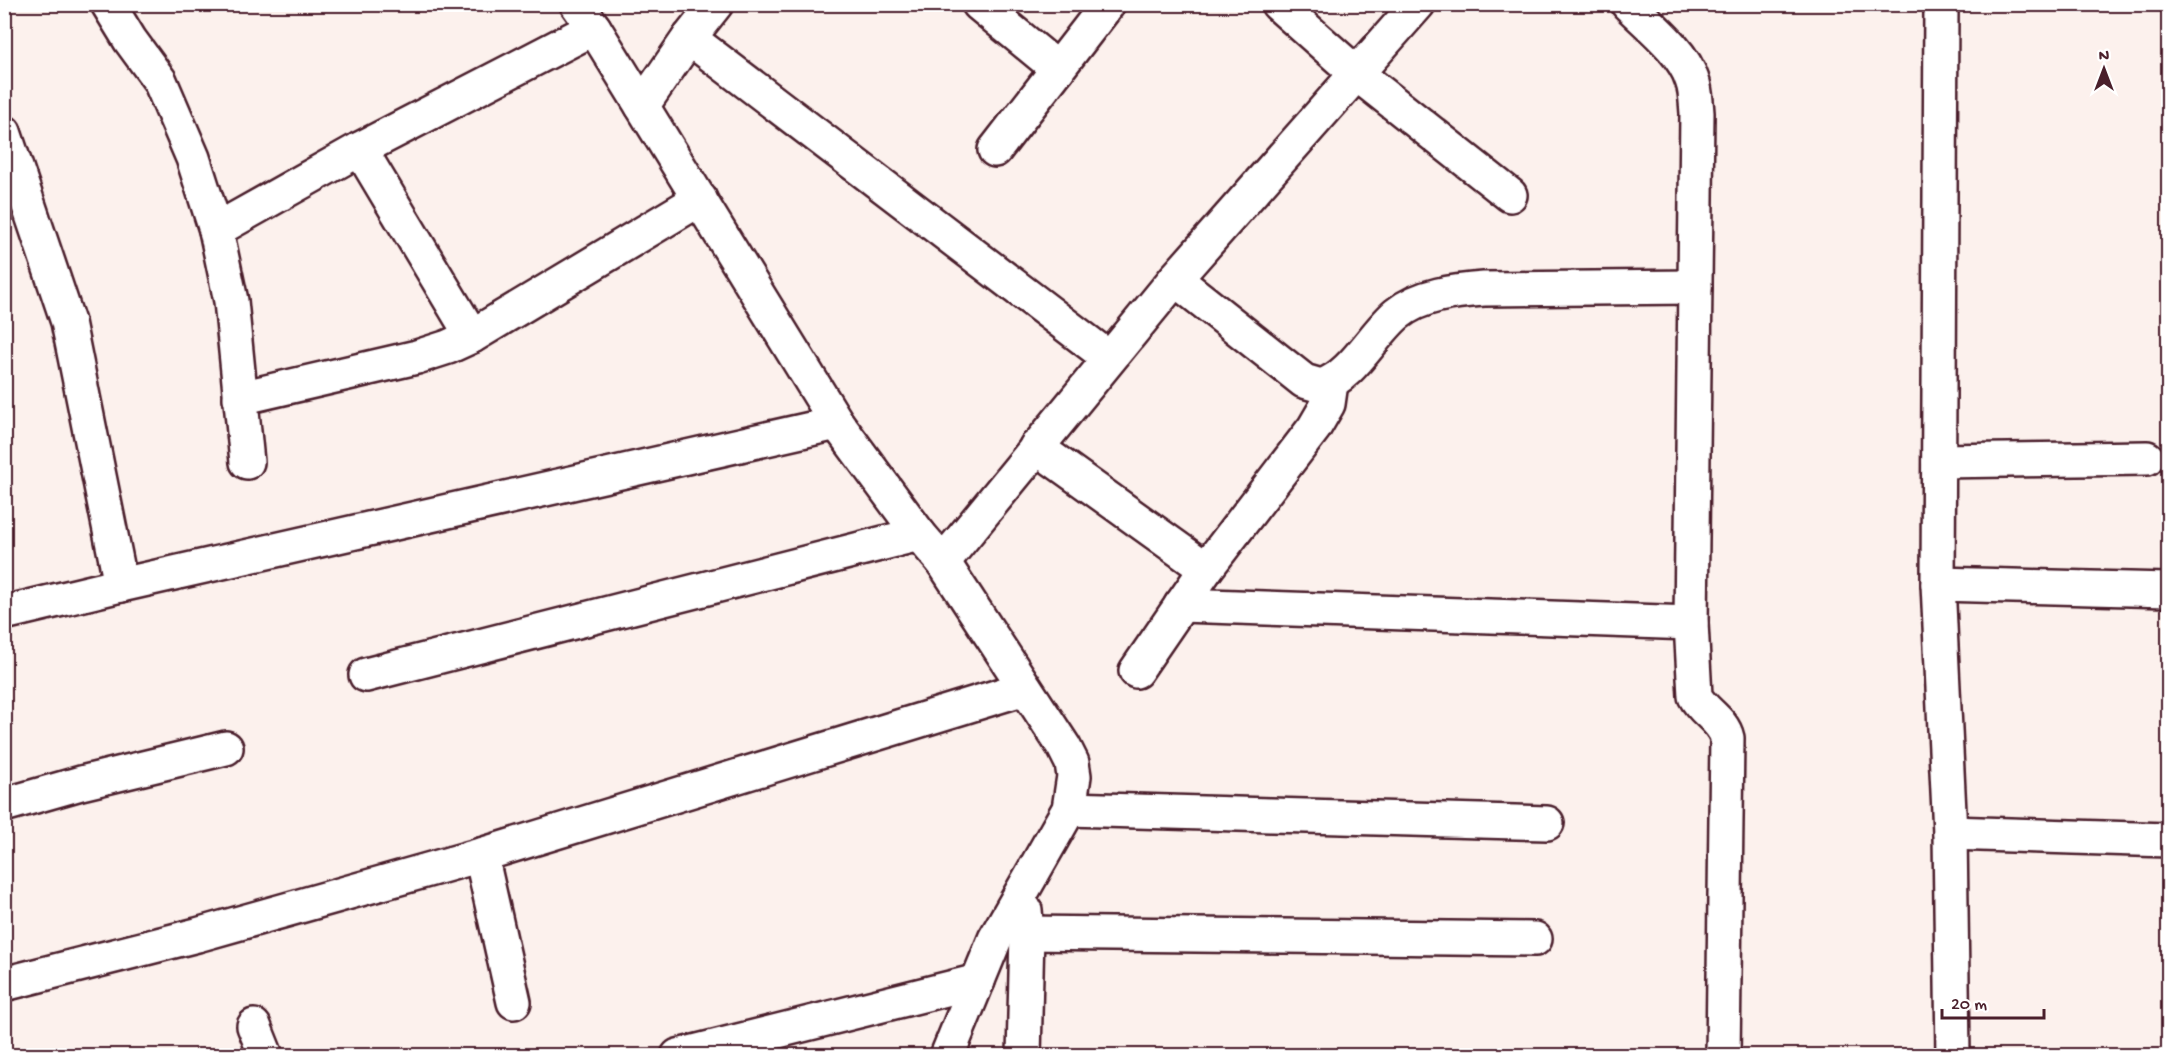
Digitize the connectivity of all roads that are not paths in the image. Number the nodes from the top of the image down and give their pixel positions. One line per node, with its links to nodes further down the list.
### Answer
1 (108, 4): 20 (street)
2 (716, 4): 10 (street)
3 (979, 4): 11 (street)
4 (1108, 4): 11 (street)
5 (1278, 4): 12 (street)
6 (1418, 4): 12 (street)
7 (1628, 4): 22 (street)
8 (1941, 4): 30 (street)
9 (585, 16): 13 (street); 15 (street)
10 (689, 38): 13 (street); 24 (street)
11 (1058, 69): 16 (street)
12 (1357, 74): 18 (street); 21 (street)
13 (642, 106): 19 (street)
14 (4, 132): 17 (street)
15 (360, 149): 20 (street); 23 (street)
16 (995, 150)
17 (14, 193): 36 (street)
18 (1510, 195)
19 (700, 199): 23 (street); 27 (street)
20 (216, 230): 26 (street)
21 (1175, 279): 24 (street); 25 (street)
22 (1695, 287): 25 (street); 40 (street)
23 (472, 336): 26 (street)
24 (1109, 358): 28 (street)
25 (1331, 383): 34 (street)
26 (240, 398): 31 (street)
27 (837, 423): 32 (street); 36 (street)
28 (1036, 447): 33 (street); 34 (street)
29 (2147, 458): 30 (street)
30 (1939, 461): 35 (street)
31 (246, 462)
32 (919, 534): 33 (street); 42 (street)
33 (943, 562): 43 (street)
34 (1206, 569): 38 (street)
35 (1938, 584): 37 (street); 48 (street)
36 (121, 585): 39 (street)
37 (2169, 590)
38 (1181, 605): 40 (street); 41 (street)
39 (4, 613)
40 (1691, 623): 60 (street)
41 (1136, 671)
42 (366, 675)
43 (1025, 688): 46 (street); 50 (street)
44 (226, 748): 45 (street)
45 (4, 805)
46 (1069, 809): 47 (street); 51 (street)
47 (1547, 823)
48 (1950, 833): 49 (street); 61 (street)
49 (2169, 840)
50 (481, 855): 55 (street); 56 (street)
51 (1024, 891): 52 (street); 54 (street)
52 (1027, 933): 53 (street); 59 (street)
53 (1535, 939)
54 (978, 981): 57 (street); 58 (street)
55 (4, 984)
56 (514, 1002)
57 (678, 1056)
58 (947, 1056)
59 (1024, 1056)
60 (1724, 1056)
61 (1953, 1056)

